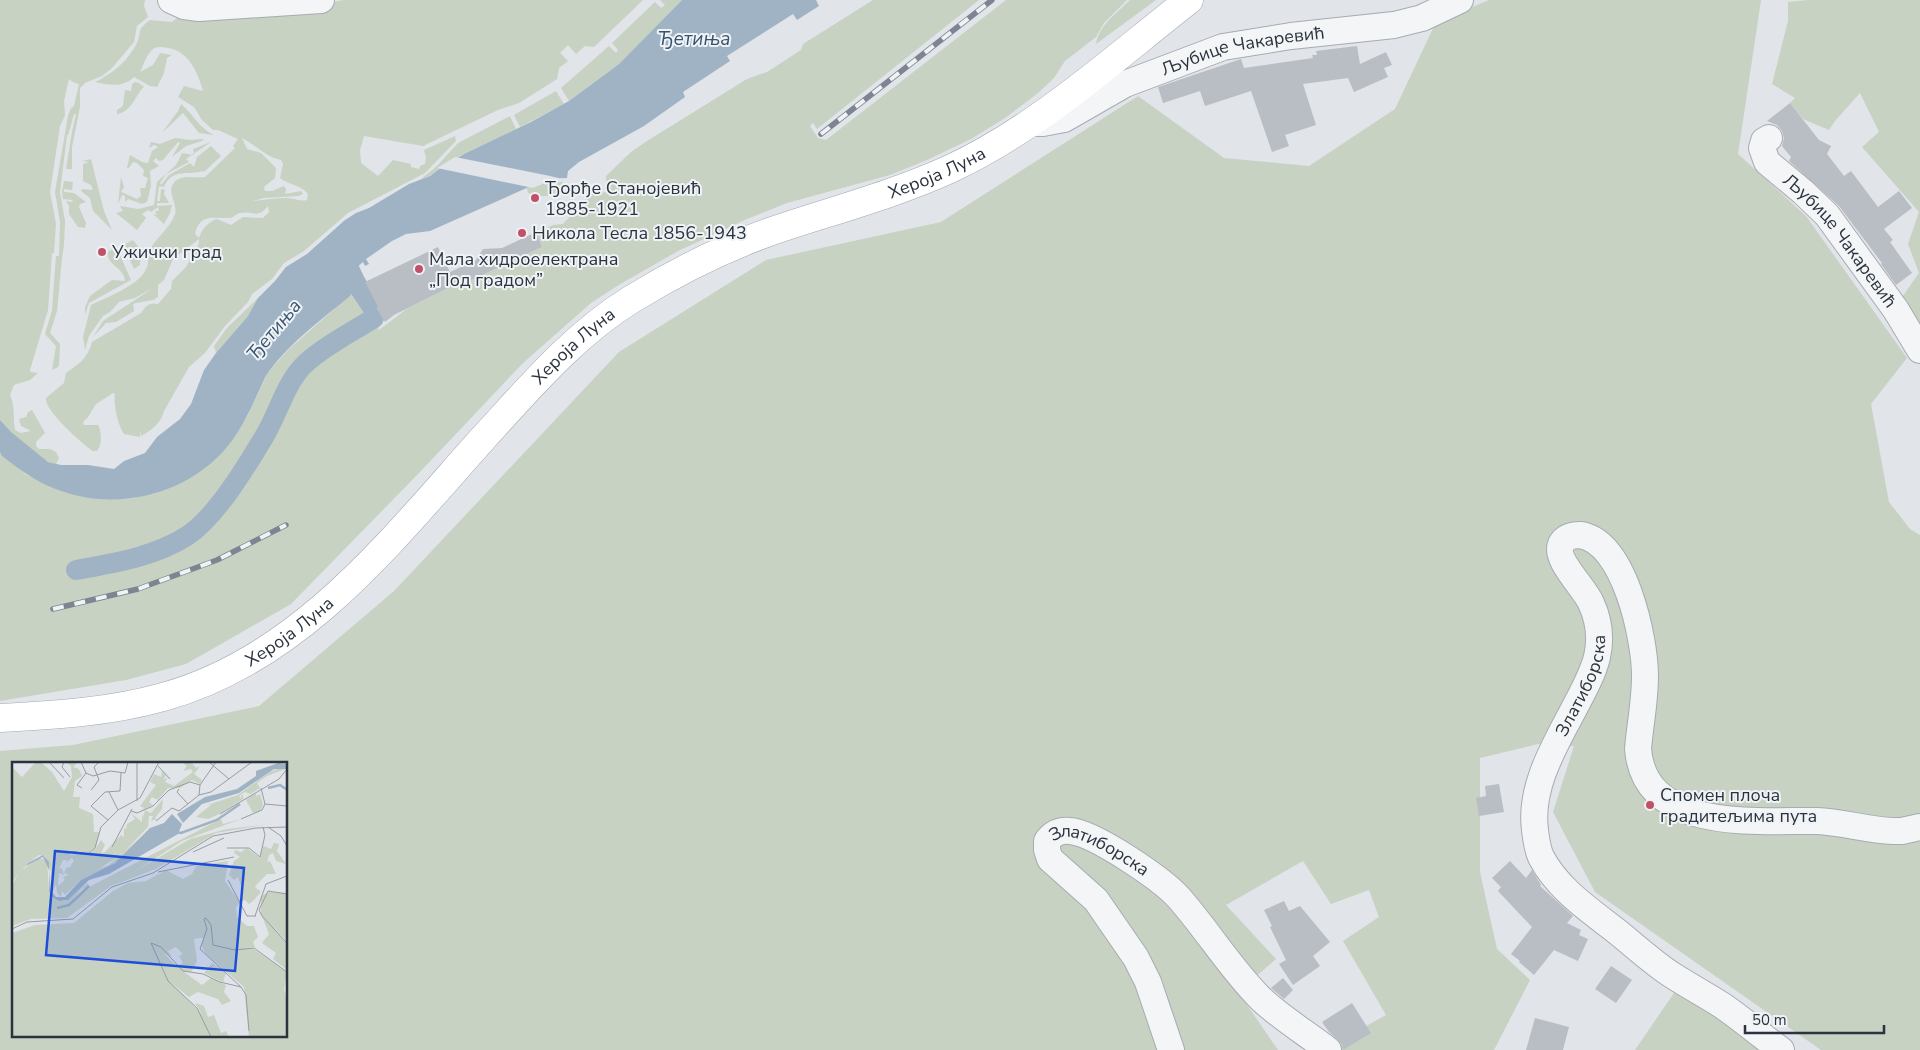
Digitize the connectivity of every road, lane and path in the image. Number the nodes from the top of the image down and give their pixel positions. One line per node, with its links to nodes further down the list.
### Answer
1 (171, 0): 2 (street)
2 (321, 0)
3 (1188, 0): 5 (main road, Хероја Луна)
4 (1460, 0): 5 (street, Љубице Чакаревић)
5 (1034, 120): 8 (main road, Хероја Луна)
6 (1769, 138): 7 (street, Љубице Чакаревић)
7 (1920, 350)
8 (0, 718)
9 (1920, 827): 12 (street, Златиборска)
10 (1171, 1050): 11 (street, Златиборска)
11 (1328, 1050)
12 (1781, 1050)

